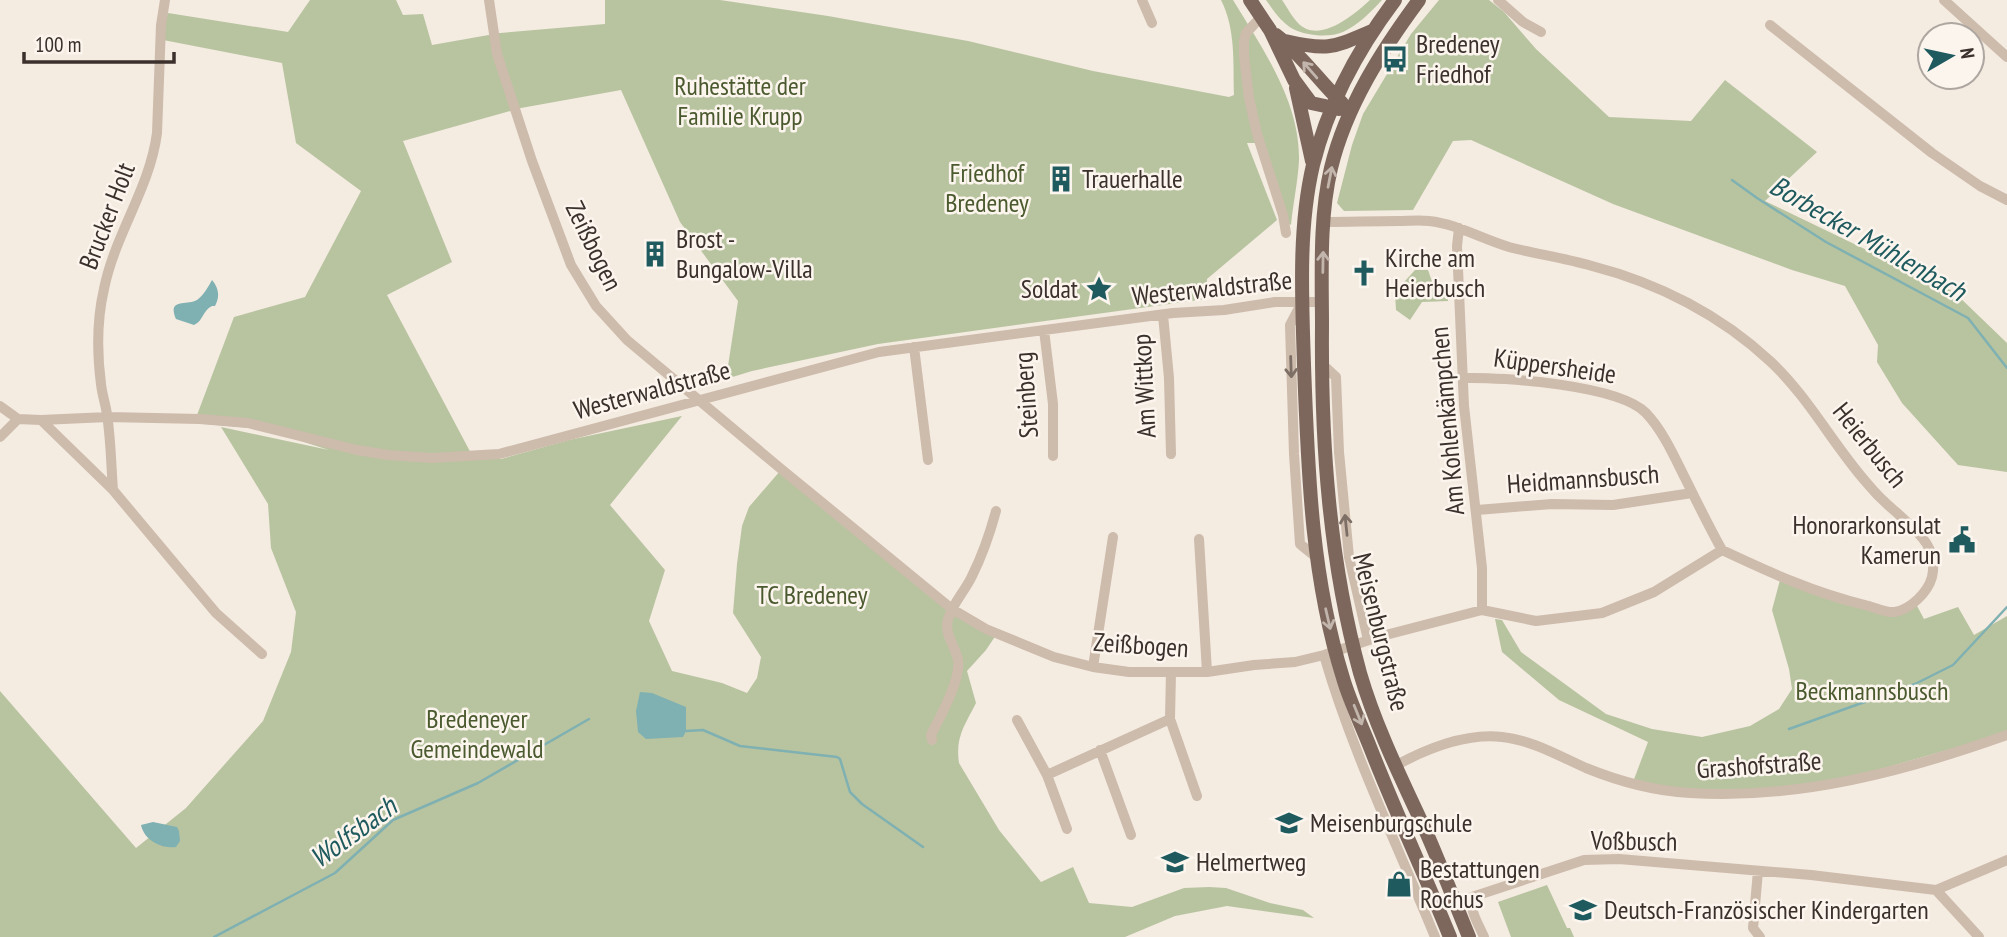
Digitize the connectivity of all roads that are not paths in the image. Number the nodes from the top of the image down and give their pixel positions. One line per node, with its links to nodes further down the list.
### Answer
1 (165, 0): 33 (street, Brucker Holt)
2 (489, 0): 31 (street, Zeißbogen)
3 (1142, 0): 10 (street)
4 (1250, 0): 9 (main road)
5 (1395, 0): 13 (main road, Meisenburgstraße)
6 (1419, 0): 19 (main road, Meisenburgstraße)
7 (1498, 0): 14 (street)
8 (1944, 0): 16 (street)
9 (1261, 17): 12 (main road); 24 (street)
10 (1152, 23)
11 (1770, 25): 21 (street)
12 (1270, 30): 15 (main road); 17 (main road)
13 (1372, 31): 15 (main road); 18 (main road, Meisenburgstraße)
14 (1542, 32)
15 (1285, 41): 18 (main road, one-way to 15)
16 (2007, 57)
17 (1294, 80): 18 (main road); 20 (main road)
18 (1334, 103): 19 (main road); 20 (main road, Meisenburgstraße)
19 (1351, 111): 22 (main road, Meisenburgstraße, one-way to 19)
20 (1313, 166): 25 (main road, Meisenburgstraße)
21 (2007, 200)
22 (1324, 222): 23 (street, Heierbusch); 26 (main road, Meisenburgstraße, one-way to 22)
23 (1459, 228): 30 (street, Am Kohlenkämpchen); 46 (street, Heierbusch)
24 (1286, 233)
25 (1302, 301): 26 (street, Westerwaldstraße); 27 (street, Westerwaldstraße); 50 (main road, Meisenburgstraße, one-way to 50)
26 (1322, 302): 49 (main road, Meisenburgstraße, one-way to 26)
27 (1163, 315): 28 (street, Westerwaldstraße); 37 (street, Am Wittkop)
28 (1044, 330): 29 (street, Westerwaldstraße); 38 (street, Steinberg)
29 (914, 346): 31 (street, Westerwaldstraße); 39 (street)
30 (1464, 378): 41 (street, Küppersheide); 43 (street, Am Kohlenkämpchen)
31 (699, 401): 33 (street, Westerwaldstraße); 47 (street, Zeißbogen)
32 (0, 406): 34 (street)
33 (108, 417): 35 (street, Westerwaldstraße); 40 (street, Brucker Holt)
34 (18, 419): 35 (street, Westerwaldstraße); 36 (street)
35 (41, 420): 40 (street)
36 (0, 438)
37 (1171, 454)
38 (1053, 456)
39 (928, 460)
40 (113, 490): 51 (street)
41 (1692, 493): 43 (street, Heidmannsbusch); 46 (street, Küppersheide)
42 (996, 510): 47 (street)
43 (1476, 510): 48 (street, Am Kohlenkämpchen)
44 (1113, 537): 52 (street)
45 (1199, 539): 54 (street)
46 (1722, 550): 48 (street)
47 (952, 609): 52 (street, Zeißbogen); 58 (street)
48 (1482, 610): 49 (street)
49 (1361, 642): 50 (street, Zeißbogen); 60 (main road, Meisenburgstraße)
50 (1330, 653): 54 (street, Zeißbogen); 68 (street, Meisenburgstraße); 69 (main road, Meisenburgstraße, one-way to 69)
51 (262, 654)
52 (1093, 667): 53 (street, Zeißbogen)
53 (1171, 672): 54 (street, Zeißbogen); 55 (street)
54 (1207, 672)
55 (1170, 719): 59 (street); 62 (street)
56 (1017, 720): 61 (street)
57 (2007, 735): 60 (street, Grashofstraße)
58 (932, 740)
59 (1100, 750): 61 (street); 64 (street)
60 (1395, 766): 70 (main road, Meisenburgstraße)
61 (1047, 775): 63 (street)
62 (1197, 796)
63 (1067, 829)
64 (1131, 835)
65 (2007, 860): 67 (street, Voßbusch)
66 (1758, 871): 67 (street, Voßbusch); 71 (street, Voßbusch); 72 (street)
67 (1936, 890): 73 (street)
68 (1435, 937)
69 (1450, 937)
70 (1469, 937)
71 (1484, 937)
72 (1760, 937)
73 (1979, 937)

